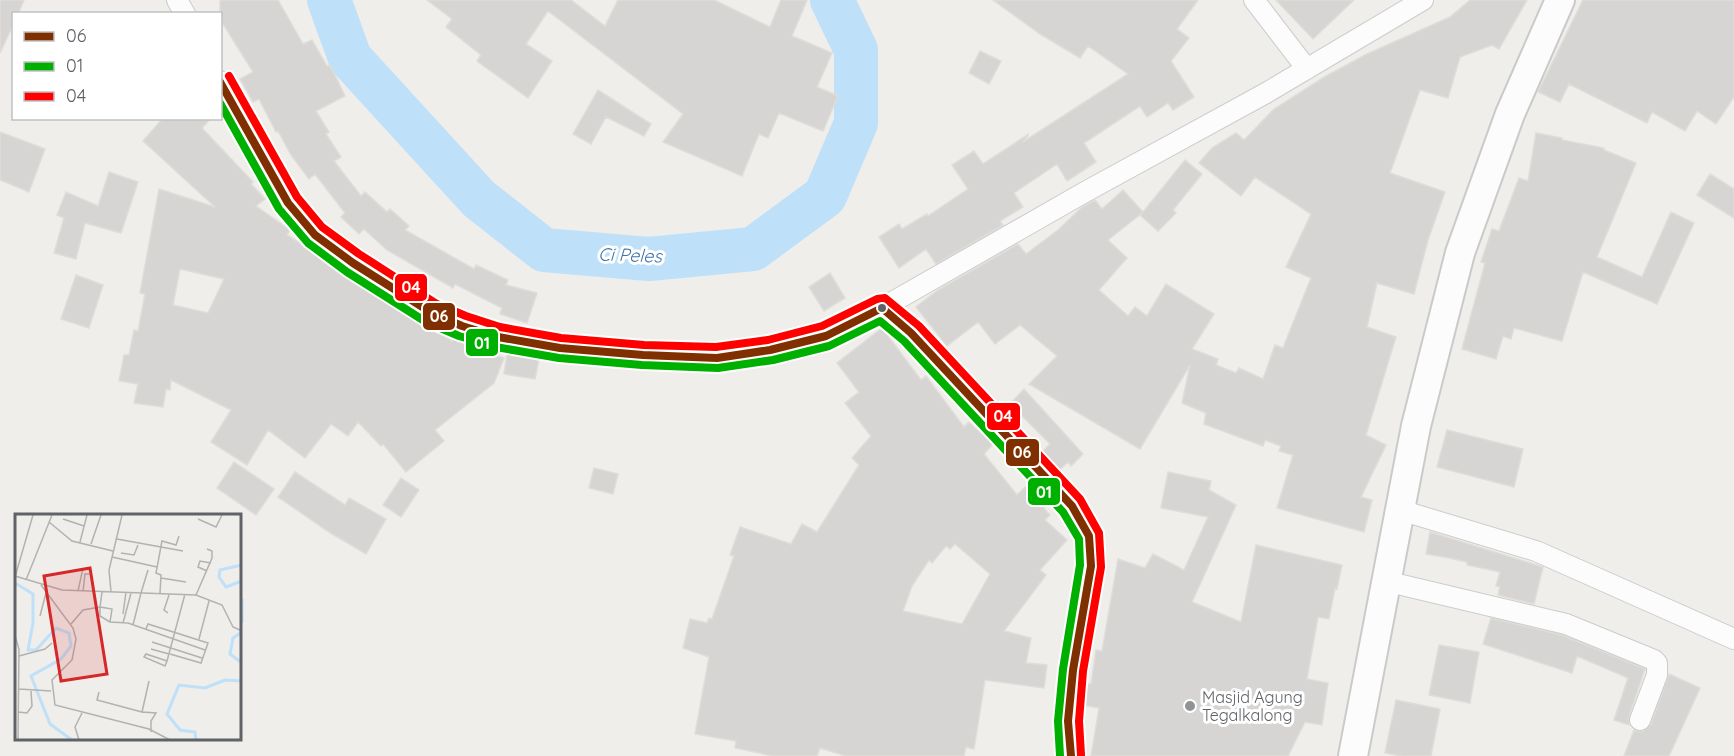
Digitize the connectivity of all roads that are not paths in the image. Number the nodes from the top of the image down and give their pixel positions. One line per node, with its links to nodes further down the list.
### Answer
1 (1254, 0): 4 (street)
2 (1423, 0): 4 (street)
3 (1560, 0): 7 (main road)
4 (1306, 69): 6 (street)
5 (222, 85): 6 (street)
6 (882, 308): 11 (street)
7 (1400, 510): 8 (main road); 9 (street)
8 (1385, 581): 10 (street); 12 (main road)
9 (1734, 639)
10 (1640, 720)
11 (1071, 756)
12 (1353, 756)

